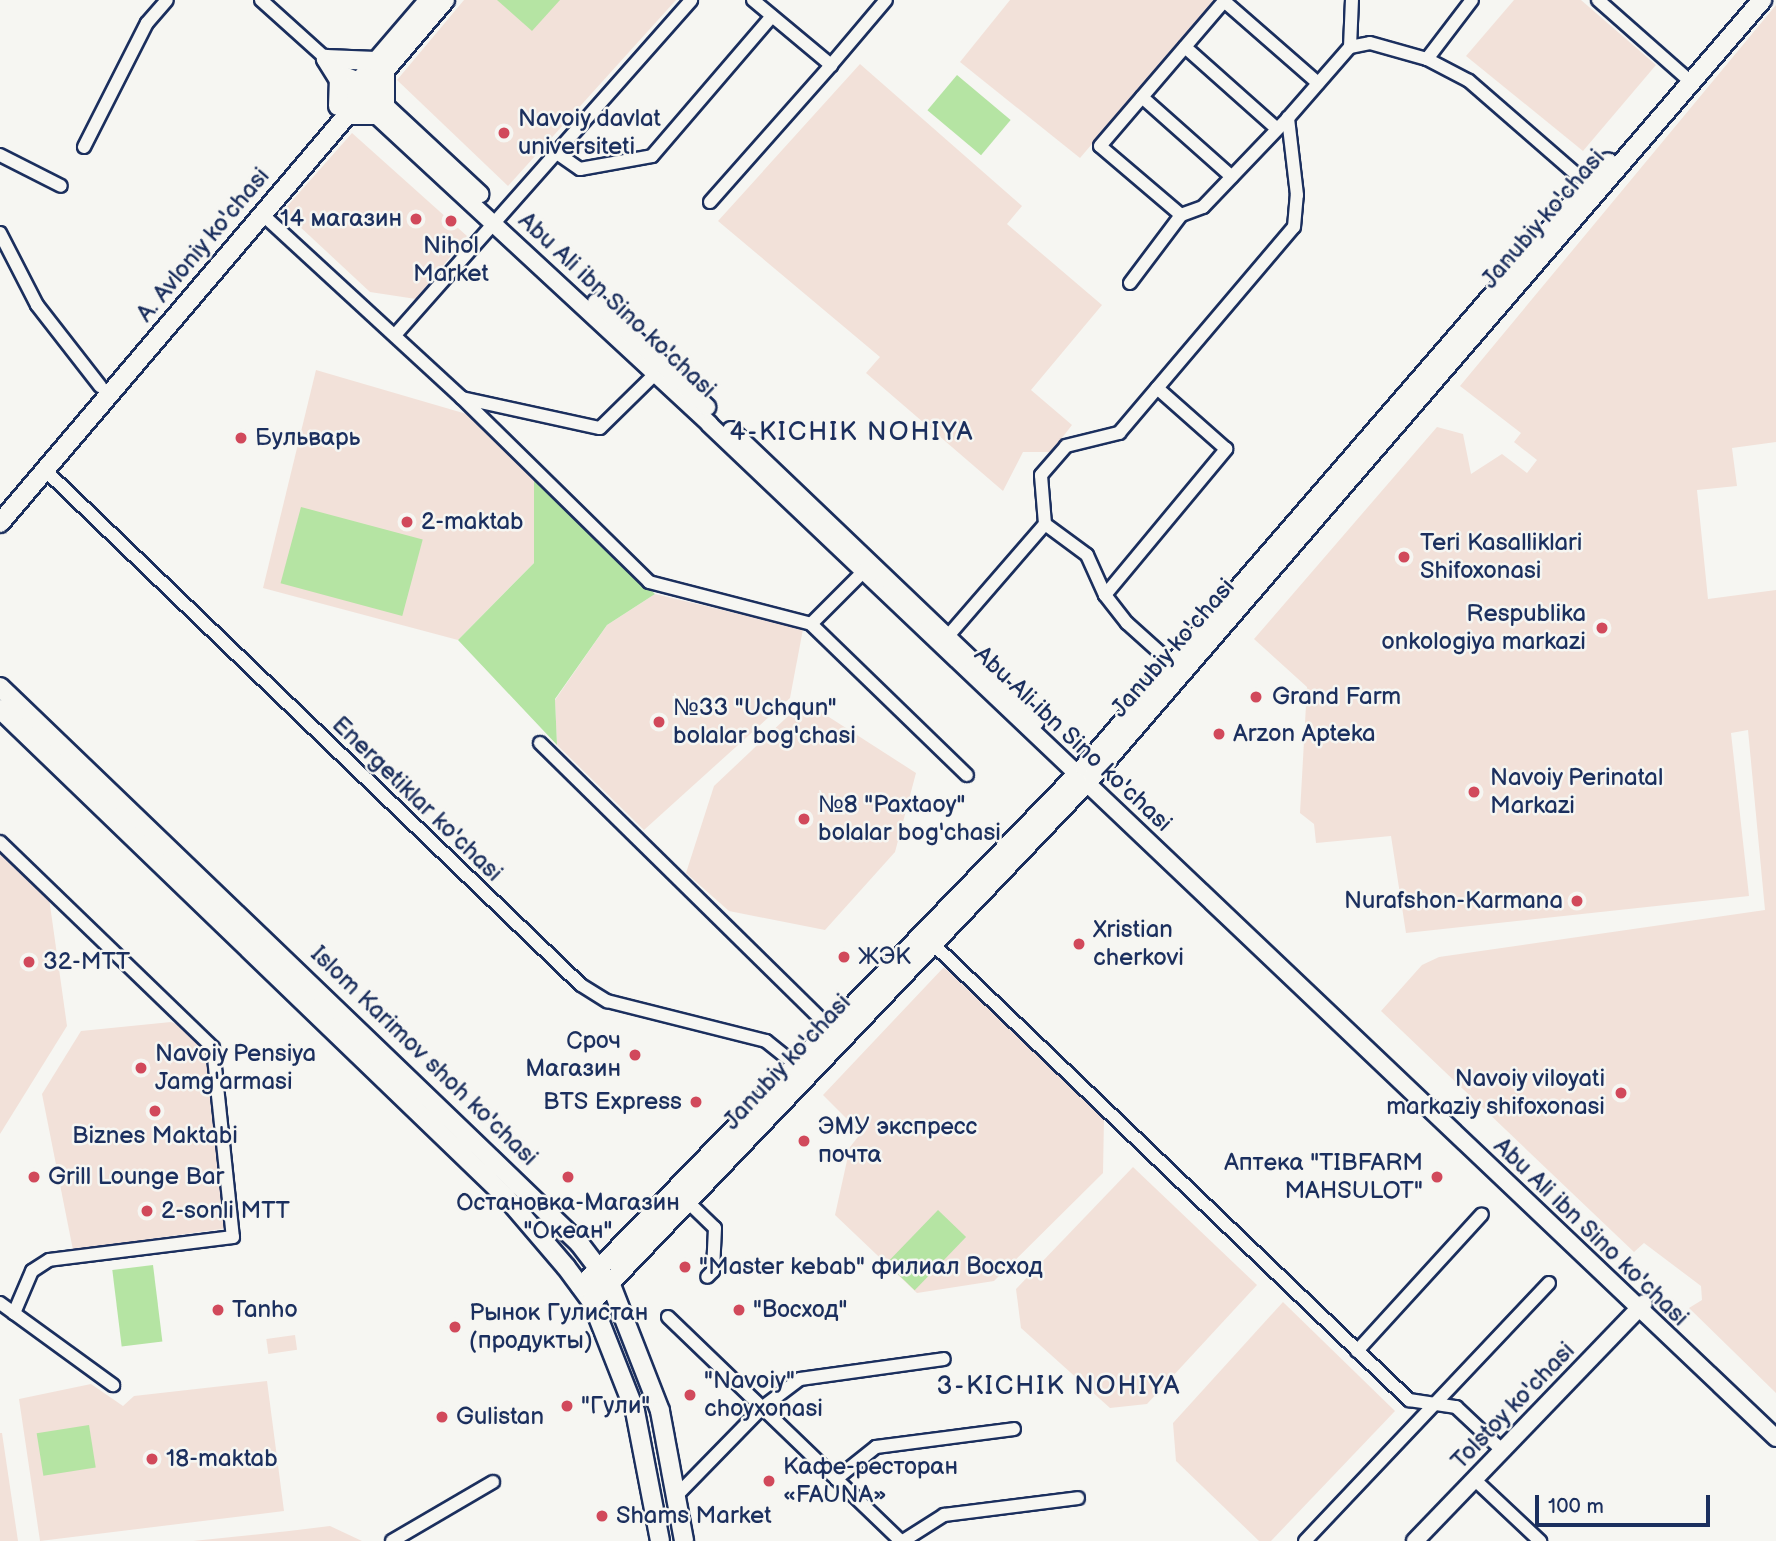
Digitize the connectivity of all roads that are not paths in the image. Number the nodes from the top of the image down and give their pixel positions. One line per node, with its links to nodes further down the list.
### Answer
1 (167, 0): 30 (street)
2 (261, 0): 17 (street, Abu Ali ibn Sino ko'chasi)
3 (429, 0): 20 (main road, A. Avloniy ko'chasi)
4 (445, 0): 20 (main road, A. Avloniy ko'chasi)
5 (691, 0): 31 (street)
6 (753, 0): 14 (street)
7 (886, 0): 19 (street)
8 (1224, 0): 15 (street); 23 (street)
9 (1352, 0): 16 (street)
10 (1472, 0): 18 (street)
11 (1598, 0): 22 (street)
12 (1747, 0): 22 (main road, Janubiy ko'chasi)
13 (1762, 0): 22 (main road, Janubiy ko'chasi)
14 (772, 16): 19 (street); 31 (street)
15 (1185, 47): 25 (street); 29 (street)
16 (1350, 47): 18 (street); 23 (street)
17 (326, 59): 20 (main road); 21 (street, Abu Ali ibn Sino ko'chasi); 27 (main road)
18 (1427, 59): 35 (street)
19 (831, 65): 36 (street)
20 (381, 66): 24 (main road, A. Avloniy ko'chasi); 26 (main road)
21 (341, 74): 24 (street, Abu Ali ibn Sino ko'chasi)
22 (1687, 78): 35 (main road, Janubiy ko'chasi)
23 (1318, 83): 28 (street)
24 (359, 91): 26 (street, Abu Ali ibn Sino ko'chasi); 27 (main road, A. Avloniy ko'chasi)
25 (1142, 97): 33 (street); 38 (street)
26 (381, 110): 27 (main road); 39 (street, Abu Ali ibn Sino ko'chasi)
27 (342, 111): 37 (main road, A. Avloniy ko'chasi); 44 (main road, A. Avloniy ko'chasi)
28 (1288, 118): 29 (street); 45 (street)
29 (1277, 129): 33 (street)
30 (84, 147)
31 (557, 153): 39 (street)
32 (0, 155): 34 (street)
33 (1232, 177): 38 (street)
34 (61, 186)
35 (1594, 189): 55 (main road, Janubiy ko'chasi)
36 (710, 202)
37 (262, 214): 42 (street); 47 (main road, A. Avloniy ko'chasi)
38 (1181, 215): 41 (street)
39 (498, 218): 42 (street); 43 (street, Abu Ali ibn Sino ko'chasi)
40 (0, 233): 44 (street)
41 (1130, 284)
42 (395, 335): 46 (street)
43 (659, 370): 46 (street); 51 (street, Abu Ali ibn Sino ko'chasi)
44 (100, 386): 48 (main road, A. Avloniy ko'chasi)
45 (1157, 388): 50 (street); 52 (street)
46 (461, 397): 53 (street)
47 (45, 470): 49 (main road, A. Avloniy ko'chasi); 64 (street, Energetiklar ko'chasi)
48 (0, 505)
49 (0, 523)
50 (1045, 524): 52 (street); 54 (street)
51 (867, 568): 53 (street); 54 (street, Abu Ali ibn Sino ko'chasi); 60 (street, Abu Ali ibn Sino ko'chasi)
52 (1105, 596): 55 (street)
53 (811, 624): 59 (street)
54 (948, 636): 60 (street, Abu Ali ibn Sino ko'chasi)
55 (1178, 668): 60 (main road, Janubiy ko'chasi)
56 (0, 687): 67 (main road, Islom Karimov shoh ko'chasi)
57 (0, 709): 71 (main road, Islom Karimov shoh ko'chasi)
58 (540, 743): 63 (street)
59 (967, 775)
60 (1085, 775): 62 (main road, Janubiy ko'chasi); 64 (main road, Janubiy ko'chasi); 73 (street, Abu Ali ibn Sino ko'chasi)
61 (0, 842): 74 (street)
62 (932, 943): 63 (main road, Janubiy ko'chasi); 76 (street)
63 (842, 1040): 64 (main road, Janubiy ko'chasi)
64 (804, 1071): 65 (main road, Janubiy ko'chasi); 67 (main road, Janubiy ko'chasi)
65 (688, 1202): 68 (street); 70 (main road, Janubiy ko'chasi)
66 (1482, 1214): 76 (street)
67 (600, 1271): 70 (main road, Islom Karimov shoh ko'chasi); 71 (main road, Janubiy ko'chasi)
68 (707, 1277)
69 (1549, 1283): 79 (street)
70 (611, 1285): 71 (main road, Janubiy ko'chasi); 88 (main road, Islom Karimov shoh ko'chasi)
71 (587, 1295): 92 (main road, Islom Karimov shoh ko'chasi)
72 (0, 1303): 74 (street)
73 (1641, 1306): 81 (street, Abu Ali ibn Sino ko'chasi); 83 (street, Abu Ali ibn Sino ko'chasi); 84 (street, Tolstoy ko'chasi)
74 (14, 1313): 78 (street)
75 (668, 1317): 80 (street)
76 (1357, 1351): 79 (street)
77 (944, 1359): 80 (street)
78 (113, 1385)
79 (1440, 1403): 84 (street); 90 (street)
80 (762, 1407): 85 (street); 88 (street)
81 (1776, 1425)
82 (1014, 1429): 85 (street)
83 (1776, 1438)
84 (1502, 1450): 86 (street, Tolstoy ko'chasi)
85 (836, 1479): 94 (street)
86 (1474, 1479): 95 (street, Tolstoy ko'chasi); 96 (street)
87 (493, 1482): 91 (street)
88 (679, 1493): 93 (main road, Islom Karimov shoh ko'chasi)
89 (1078, 1498): 94 (street)
90 (1310, 1539)
91 (392, 1541)
92 (660, 1541)
93 (684, 1541)
94 (902, 1541)
95 (1415, 1541)
96 (1540, 1541)

